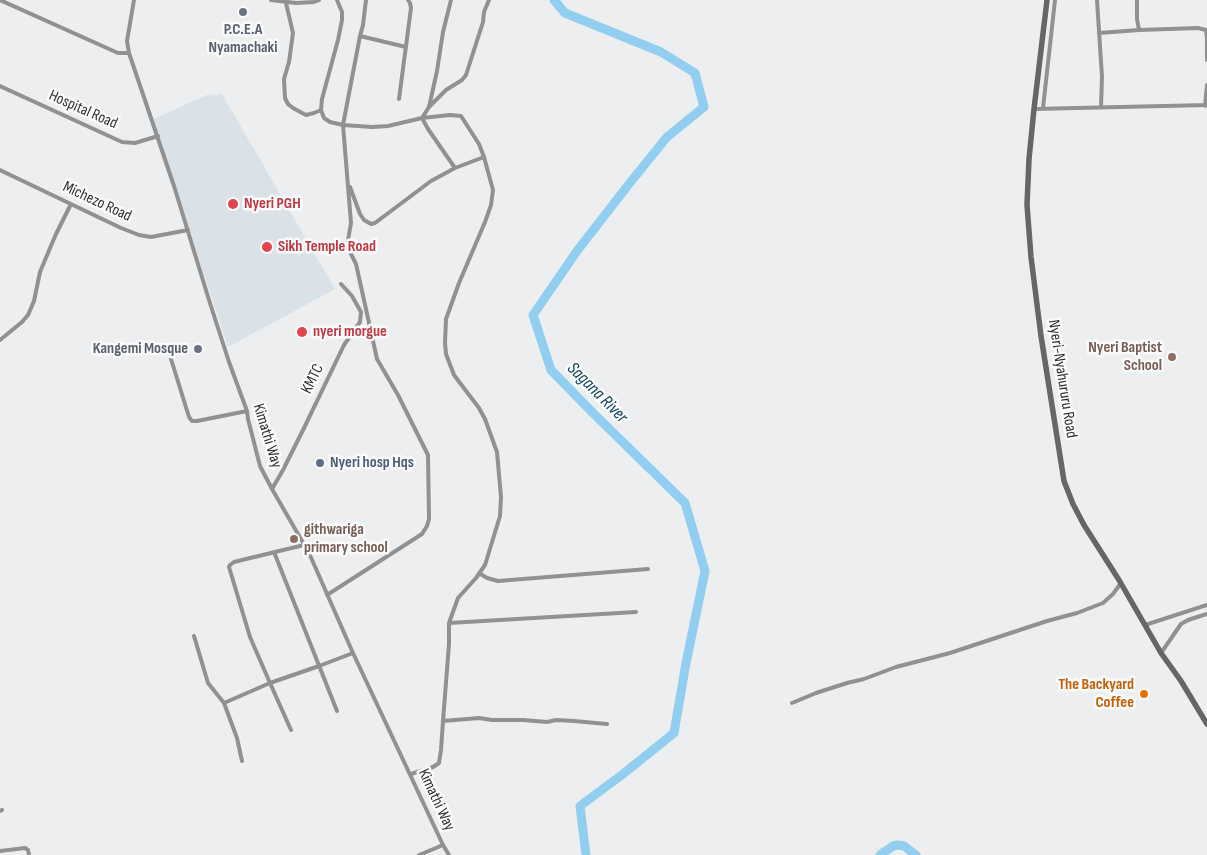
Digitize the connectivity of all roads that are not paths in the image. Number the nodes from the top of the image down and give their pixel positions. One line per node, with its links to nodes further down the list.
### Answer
1 (0, 0): 21 (street)
2 (134, 0): 21 (street, Kimathi Way)
3 (271, 0): 14 (street)
4 (319, 0): 14 (street)
5 (337, 0): 31 (street)
6 (366, 0): 18 (street)
7 (408, 0): 20 (street)
8 (451, 0): 27 (street)
9 (489, 0): 27 (street)
10 (1047, 0): 30 (main road, Nyeri-Nyahururu Road)
11 (1055, 0): 28 (street)
12 (1097, 0): 17 (street)
13 (1137, 0): 16 (street)
14 (286, 3): 31 (street)
15 (1206, 29): 16 (street); 19 (street)
16 (1139, 30): 17 (street)
17 (1099, 32): 29 (street)
18 (360, 36): 20 (street); 33 (street)
19 (1207, 39): 22 (street)
20 (406, 47): 25 (street)
21 (129, 53): 34 (street, Kimathi Way)
22 (1207, 60)
23 (1207, 85): 26 (street)
24 (0, 86): 34 (street, Hospital Road)
25 (399, 99)
26 (1206, 105): 29 (street)
27 (429, 107): 32 (street)
28 (1044, 108): 29 (street); 30 (street)
29 (1100, 108)
30 (1034, 109): 50 (main road, Nyeri-Nyahururu Road)
31 (321, 110): 33 (street)
32 (422, 118): 33 (street); 35 (street); 36 (street)
33 (343, 125): 38 (street)
34 (158, 136): 40 (street, Kimathi Way)
35 (484, 157): 36 (street); 49 (street)
36 (455, 168): 38 (street)
37 (0, 170): 39 (street, Michezo Road)
38 (348, 182): 51 (street)
39 (71, 204): 40 (street, Michezo Road); 42 (street)
40 (188, 230): 44 (street, Kimathi Way)
41 (341, 284): 45 (street, KMTC)
42 (0, 340)
43 (170, 359): 44 (street)
44 (247, 411): 45 (street, Kimathi Way)
45 (272, 488): 46 (street, Kimathi Way)
46 (304, 545): 47 (street); 51 (street, Kimathi Way)
47 (274, 552): 60 (street); 61 (street)
48 (648, 569): 49 (street)
49 (479, 573): 55 (street)
50 (1121, 583): 56 (main road, Nyeri-Nyahururu Road); 63 (street)
51 (327, 595): 58 (street, Kimathi Way)
52 (1207, 604): 56 (street)
53 (636, 612): 55 (street)
54 (1207, 614): 59 (street)
55 (449, 623): 65 (street)
56 (1145, 624): 59 (main road, Nyeri-Nyahururu Road)
57 (194, 636): 62 (street)
58 (353, 653): 60 (street); 70 (street, Kimathi Way)
59 (1162, 653): 67 (main road, Nyeri-Nyahururu Road)
60 (320, 666): 61 (street); 64 (street)
61 (270, 683): 62 (street); 68 (street)
62 (224, 703): 69 (street)
63 (792, 703)
64 (337, 711)
65 (444, 721): 66 (street); 70 (street)
66 (607, 724)
67 (1207, 724)
68 (291, 730)
69 (242, 761)
70 (411, 774): 71 (street, Kimathi Way)
71 (443, 845): 74 (street); 75 (street, Kimathi Way)
72 (0, 851): 73 (street)
73 (29, 855)
74 (419, 855)
75 (449, 855)

